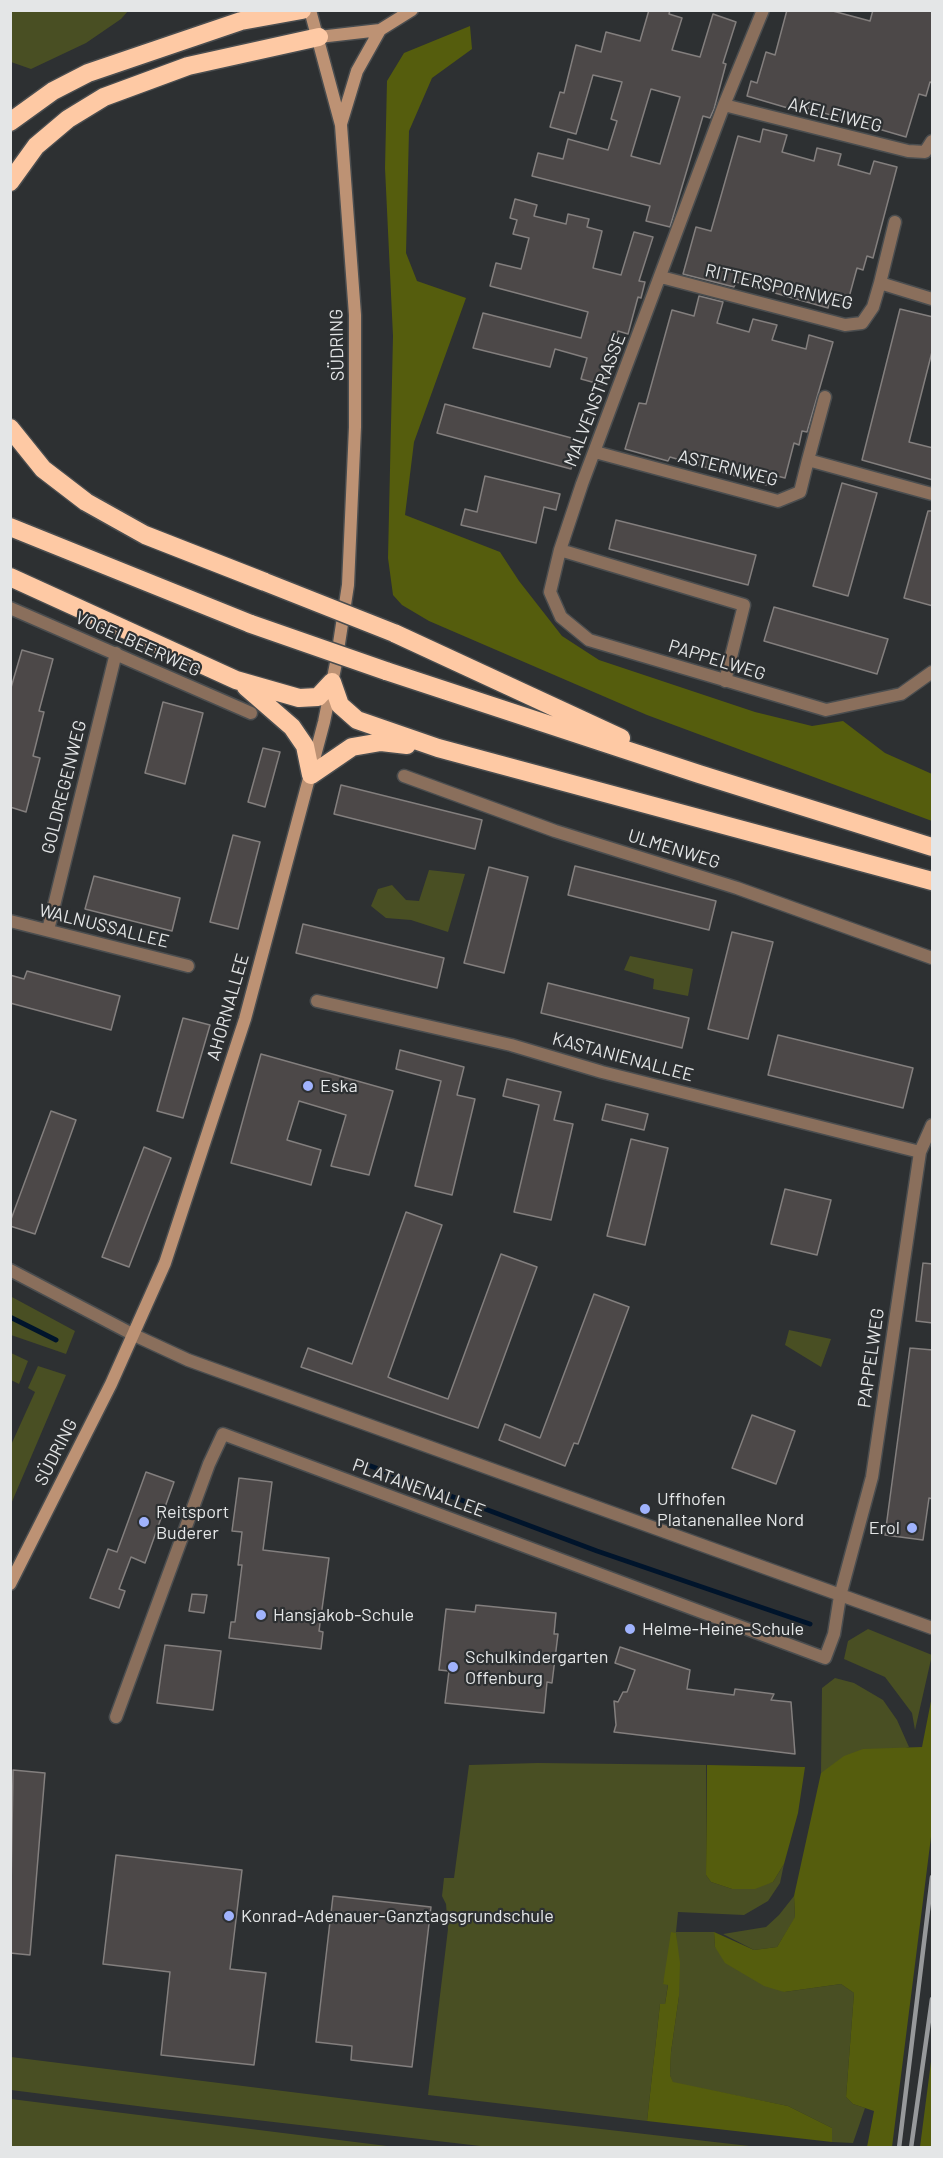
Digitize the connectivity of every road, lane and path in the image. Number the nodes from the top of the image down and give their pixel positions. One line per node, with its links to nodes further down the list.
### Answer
1 (302, 10): 5 (highway)
2 (310, 10): 7 (street, SÜDRING)
3 (412, 10): 6 (street)
4 (763, 10): 8 (street, MALVENSTRASSE)
5 (246, 16): 9 (highway)
6 (380, 30): 7 (street); 10 (street)
7 (319, 37): 10 (street, SÜDRING); 12 (highway)
8 (724, 105): 11 (street, AKELEIWEG); 14 (street, MALVENSTRASSE)
9 (10, 122)
10 (341, 125): 30 (street, SÜDRING)
11 (933, 141)
12 (10, 182)
13 (895, 222): 15 (street)
14 (661, 277): 15 (street, RITTERSPORNWEG); 19 (street, MALVENSTRASSE)
15 (880, 283): 16 (street, RITTERSPORNWEG)
16 (933, 299)
17 (825, 397): 20 (street)
18 (10, 428): 34 (highway, bridge)
19 (595, 452): 20 (street, ASTERNWEG); 23 (street, MALVENSTRASSE)
20 (808, 460): 21 (street)
21 (933, 494)
22 (10, 528): 34 (highway, bridge)
23 (560, 550): 29 (street, PAPPELWEG); 29 (street)
24 (10, 577): 28 (highway)
25 (10, 608): 26 (street, VOGELBEERWEG)
26 (116, 653): 31 (street, VOGELBEERWEG); 39 (street, GOLDREGENWEG)
27 (932, 676): 29 (street, PAPPELWEG)
28 (236, 680): 30 (highway); 33 (highway)
29 (725, 681)
30 (332, 682): 32 (highway); 33 (street, AHORNALLEE)
31 (251, 713)
32 (438, 748): 33 (highway); 37 (highway)
33 (311, 774): 46 (street, AHORNALLEE)
34 (699, 774): 36 (highway)
35 (404, 776): 40 (street, ULMENWEG)
36 (933, 847)
37 (933, 881)
38 (10, 921): 39 (street, WALNUSSALLEE)
39 (48, 930): 41 (street, WALNUSSALLEE)
40 (933, 958)
41 (188, 966)
42 (317, 1001): 44 (street, KASTANIENALLEE)
43 (933, 1125): 44 (street, PAPPELWEG)
44 (920, 1152): 48 (street, PAPPELWEG)
45 (10, 1270): 46 (street)
46 (134, 1335): 47 (street, SÜDRING); 48 (street)
47 (10, 1584)
48 (840, 1596): 49 (street); 50 (street, PLATANENALLEE)
49 (933, 1628)
50 (116, 1717)

